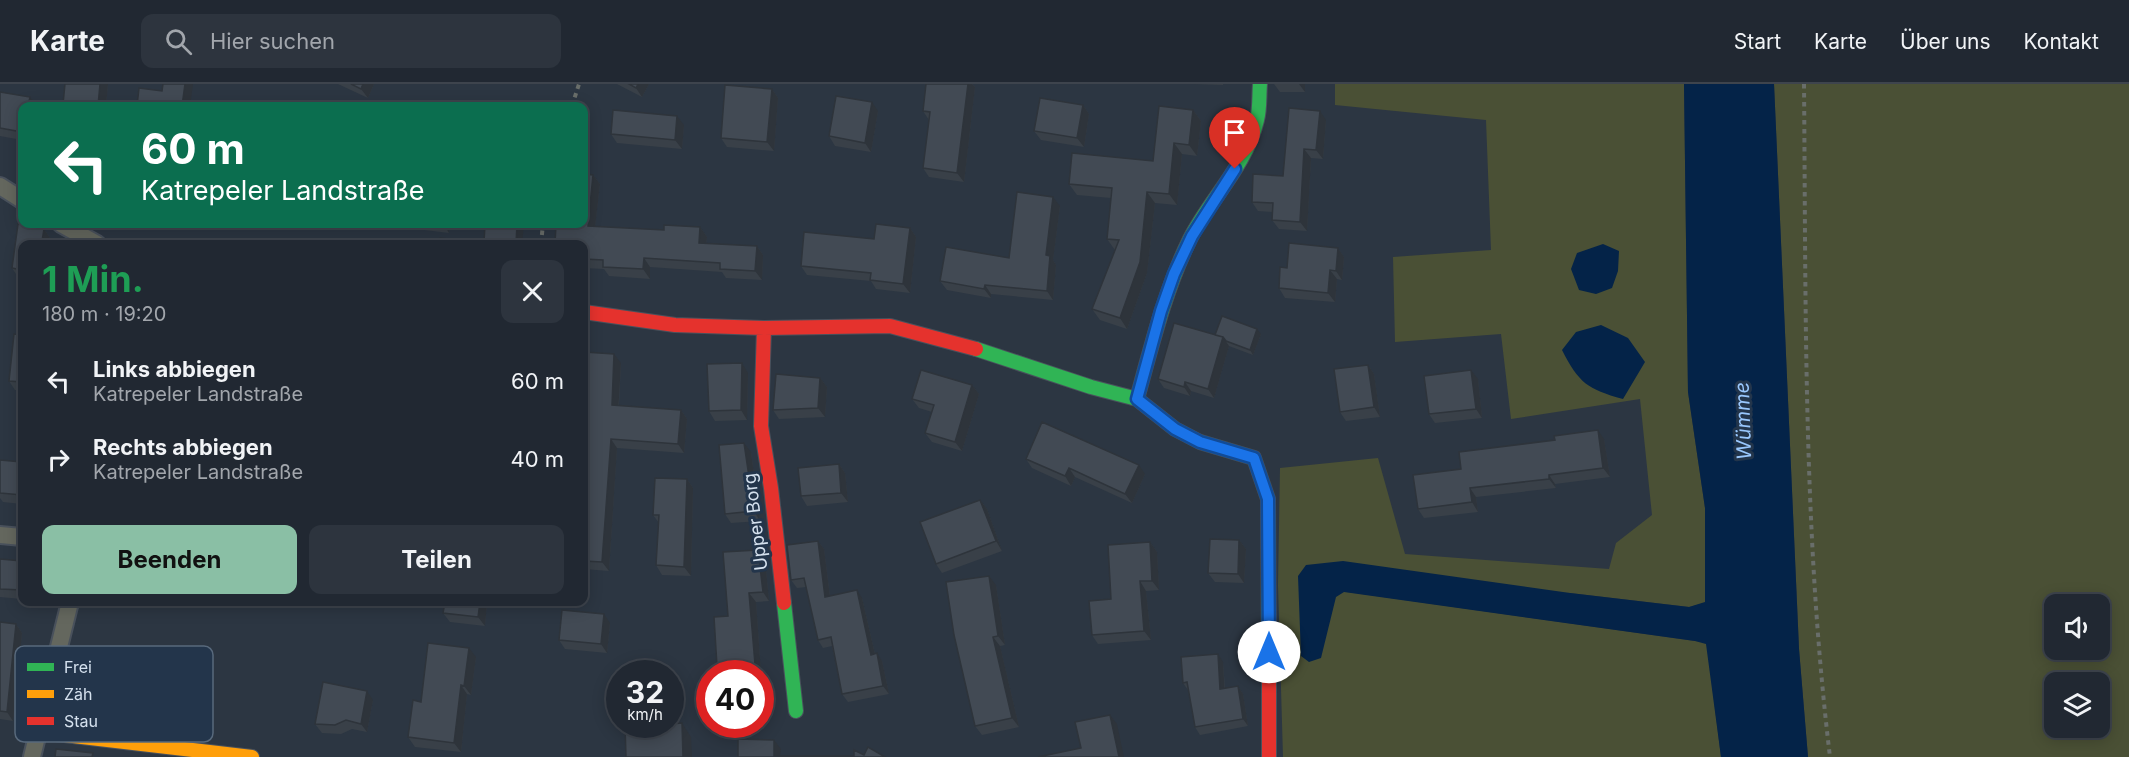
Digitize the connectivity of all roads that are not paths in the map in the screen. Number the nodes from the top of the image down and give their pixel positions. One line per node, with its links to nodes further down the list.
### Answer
1 (1260, 84): 8 (street)
2 (0, 186): 3 (street)
3 (18, 197)
4 (68, 228): 5 (street)
5 (90, 240)
6 (588, 313): 7 (street)
7 (764, 328): 8 (street); 13 (street, Upper Borg)
8 (1137, 399): 18 (street)
9 (0, 535): 10 (street)
10 (18, 537)
11 (69, 606): 12 (street)
12 (60, 646)
13 (796, 711)
14 (37, 742): 16 (street)
15 (124, 742): 17 (street)
16 (33, 757)
17 (252, 757)
18 (1269, 757)

